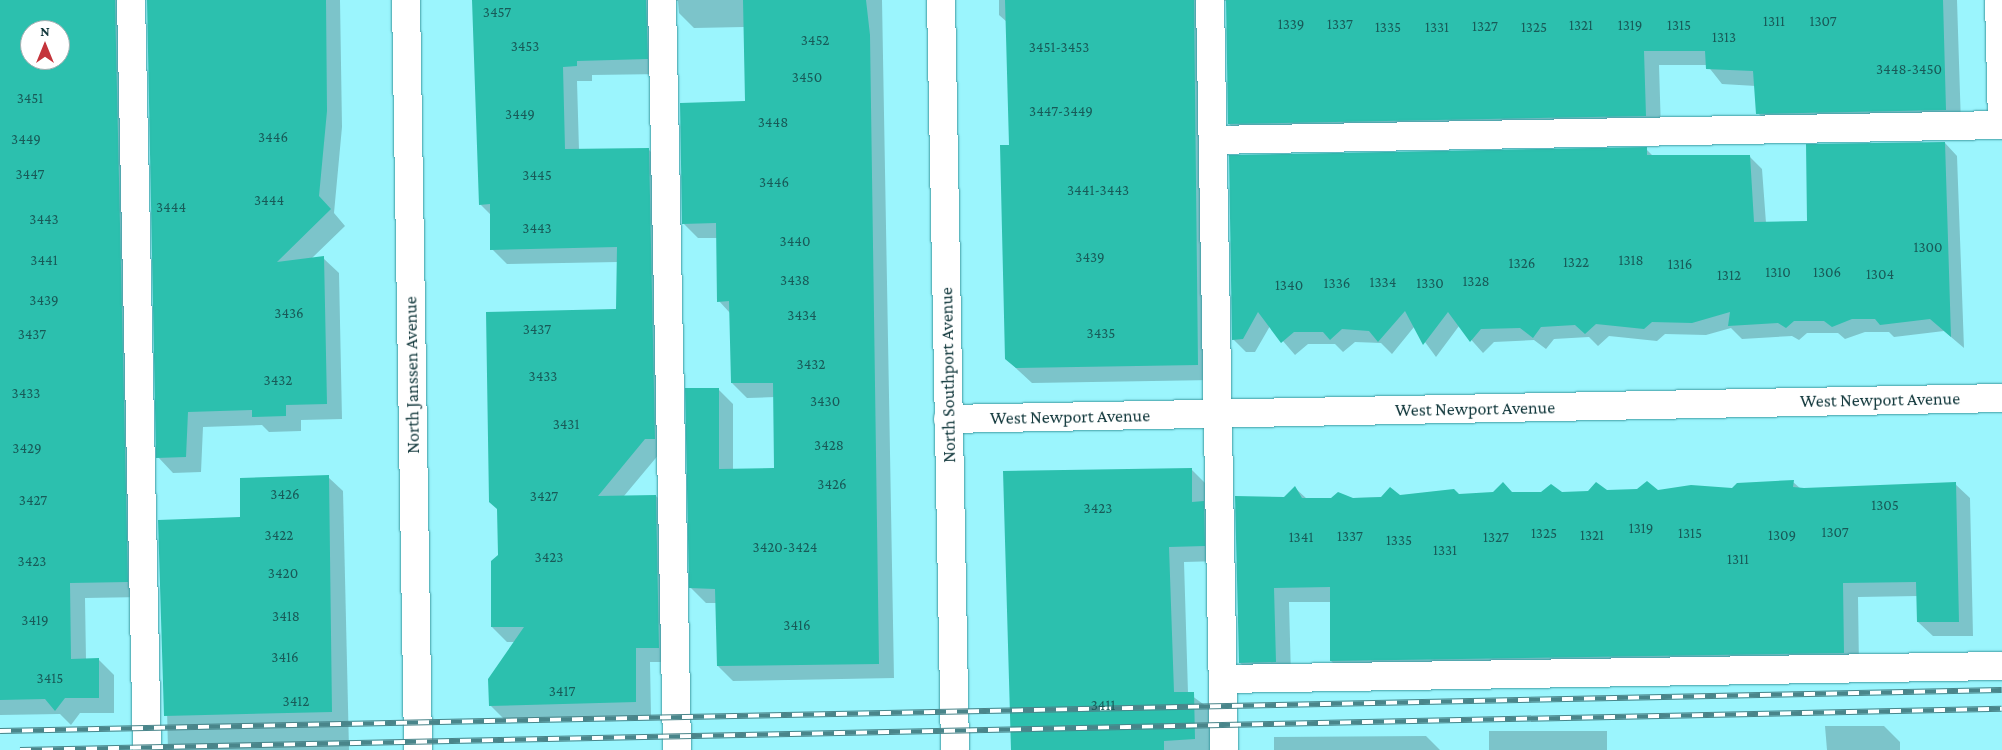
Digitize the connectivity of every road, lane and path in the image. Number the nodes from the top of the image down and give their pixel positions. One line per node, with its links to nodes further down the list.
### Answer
1 (131, 0): 14 (street)
2 (406, 0): 15 (street, North Janssen Avenue)
3 (662, 0): 16 (street)
4 (940, 0): 11 (street, North Southport Avenue)
5 (1210, 0): 8 (street)
6 (1999, 0): 7 (street)
7 (2002, 124): 8 (street)
8 (1213, 140): 10 (street)
9 (2002, 398): 10 (street, West Newport Avenue)
10 (1218, 415): 11 (street, West Newport Avenue); 13 (street)
11 (948, 419): 17 (street, North Southport Avenue)
12 (2002, 666): 13 (street)
13 (1223, 679): 18 (street)
14 (147, 750)
15 (418, 750)
16 (677, 750)
17 (954, 750)
18 (1224, 750)

